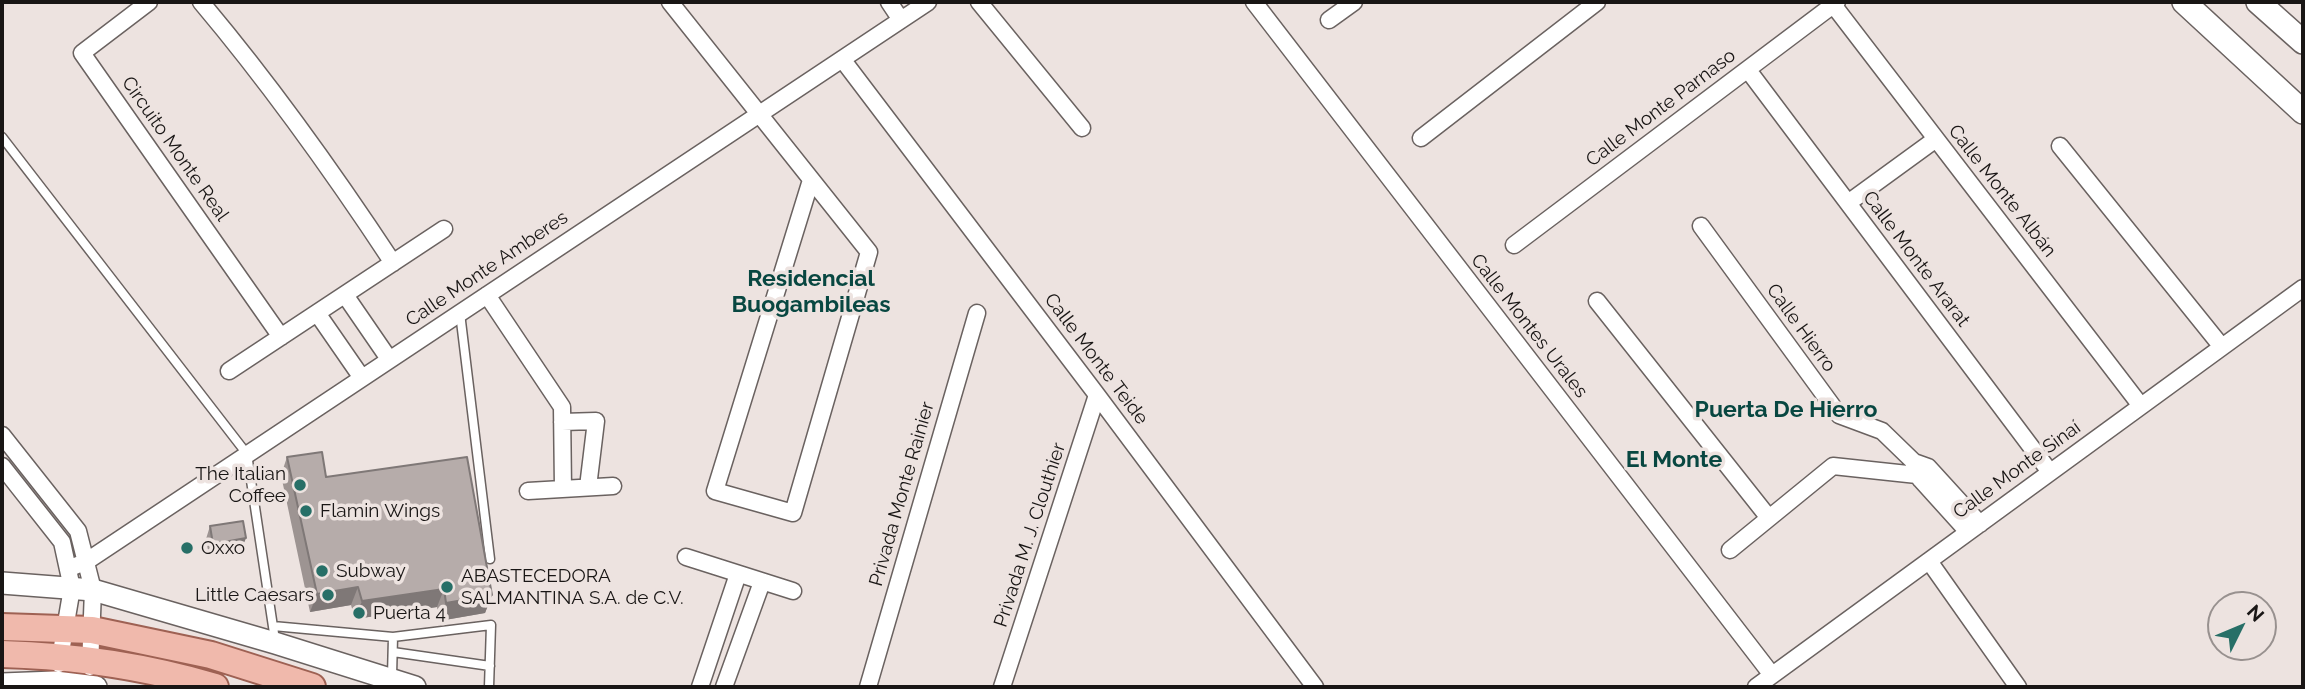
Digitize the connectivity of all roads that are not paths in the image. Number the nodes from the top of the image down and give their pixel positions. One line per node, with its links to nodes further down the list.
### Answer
1 (149, 2): 38 (street, Circuito Monte Real)
2 (201, 2): 30 (street)
3 (670, 2): 19 (street)
4 (889, 2): 13 (street)
5 (928, 2): 13 (street, Calle Monte Amberes)
6 (979, 2): 20 (street)
7 (1254, 2): 77 (street, Calle Montes Urales)
8 (1354, 2): 14 (street)
9 (1597, 2): 22 (street)
10 (2258, 2): 15 (main road)
11 (1834, 3): 17 (street, Calle Monte Parnaso); 23 (street, Calle Monte Albán)
12 (2189, 3): 18 (main road)
13 (901, 20): 16 (street, Calle Monte Amberes)
14 (1329, 20)
15 (2303, 41)
16 (842, 59): 19 (street, Calle Monte Amberes); 43 (street, Calle Monte Teide)
17 (1748, 70): 26 (street, Calle Monte Ararat); 29 (street, Calle Monte Parnaso)
18 (2303, 112)
19 (759, 114): 25 (street); 33 (street, Calle Monte Amberes)
20 (1082, 128)
21 (2, 137): 47 (lane)
22 (1421, 138)
23 (1936, 139): 26 (street); 44 (street, Calle Monte Albán)
24 (2060, 146): 39 (street)
25 (811, 180): 25 (street)
26 (1848, 203): 50 (street, Calle Monte Ararat)
27 (1701, 226): 49 (street, Calle Hierro)
28 (444, 229): 30 (street)
29 (1514, 245)
30 (393, 263): 32 (street)
31 (2303, 288): 39 (street, Calle Monte Sinaí)
32 (345, 295): 35 (street); 40 (street)
33 (487, 295): 36 (street, Calle Monte Amberes); 45 (street)
34 (1597, 301): 55 (street)
35 (317, 313): 38 (street); 42 (street)
36 (460, 313): 40 (street, Calle Monte Amberes); 59 (lane)
37 (977, 313): 88 (street, Privada Monte Rainier)
38 (281, 337): 41 (street)
39 (2222, 347): 44 (street, Calle Monte Sinaí)
40 (389, 359): 42 (street, Calle Monte Amberes)
41 (229, 371)
42 (362, 378): 47 (street, Calle Monte Amberes)
43 (1097, 395): 89 (street, Privada M. J. Clouthier); 90 (street, Calle Monte Teide)
44 (2141, 406): 50 (street, Calle Monte Sinaí)
45 (562, 422): 52 (street); 53 (street)
46 (2, 435): 60 (street)
47 (247, 454): 60 (street, Calle Monte Amberes); 70 (lane)
48 (2, 466): 63 (street)
49 (1919, 468): 55 (street); 56 (street, Calle Hierro)
50 (2050, 472): 56 (street, Calle Monte Sinaí)
51 (613, 486): 52 (street)
52 (588, 488): 53 (street)
53 (563, 489): 54 (street)
54 (528, 491)
55 (1769, 518): 57 (street)
56 (1974, 528): 61 (street, Calle Monte Sinaí)
57 (1730, 550)
58 (686, 557): 62 (street)
59 (490, 559)
60 (87, 561): 63 (street); 63 (street, Calle Monte Amberes)
61 (1929, 561): 77 (street, Calle Monte Sinaí); 92 (street)
62 (738, 574): 64 (street); 86 (street)
63 (77, 582): 65 (street); 68 (street); 69 (street); 70 (street)
64 (762, 582): 66 (street); 87 (street)
65 (2, 583)
66 (793, 592)
67 (2, 627): 68 (main road)
68 (65, 628): 69 (main road); 74 (street)
69 (92, 630): 75 (street); 83 (main road)
70 (274, 635): 71 (lane); 78 (street)
71 (393, 638): 72 (lane); 76 (lane)
72 (393, 652): 76 (lane); 78 (lane)
73 (2, 654): 74 (main road)
74 (60, 655): 75 (main road); 80 (street)
75 (90, 660): 81 (street); 82 (main road)
76 (490, 666): 85 (lane)
77 (1772, 675): 91 (street, Calle Monte Sinaí)
78 (392, 680): 84 (street)
79 (2, 684): 80 (street)
80 (55, 685): 81 (street)
81 (92, 687)
82 (215, 687)
83 (312, 687)
84 (415, 687)
85 (489, 687)
86 (700, 687)
87 (724, 687)
88 (868, 687)
89 (1002, 687)
90 (1315, 687)
91 (1756, 687)
92 (2018, 687)

